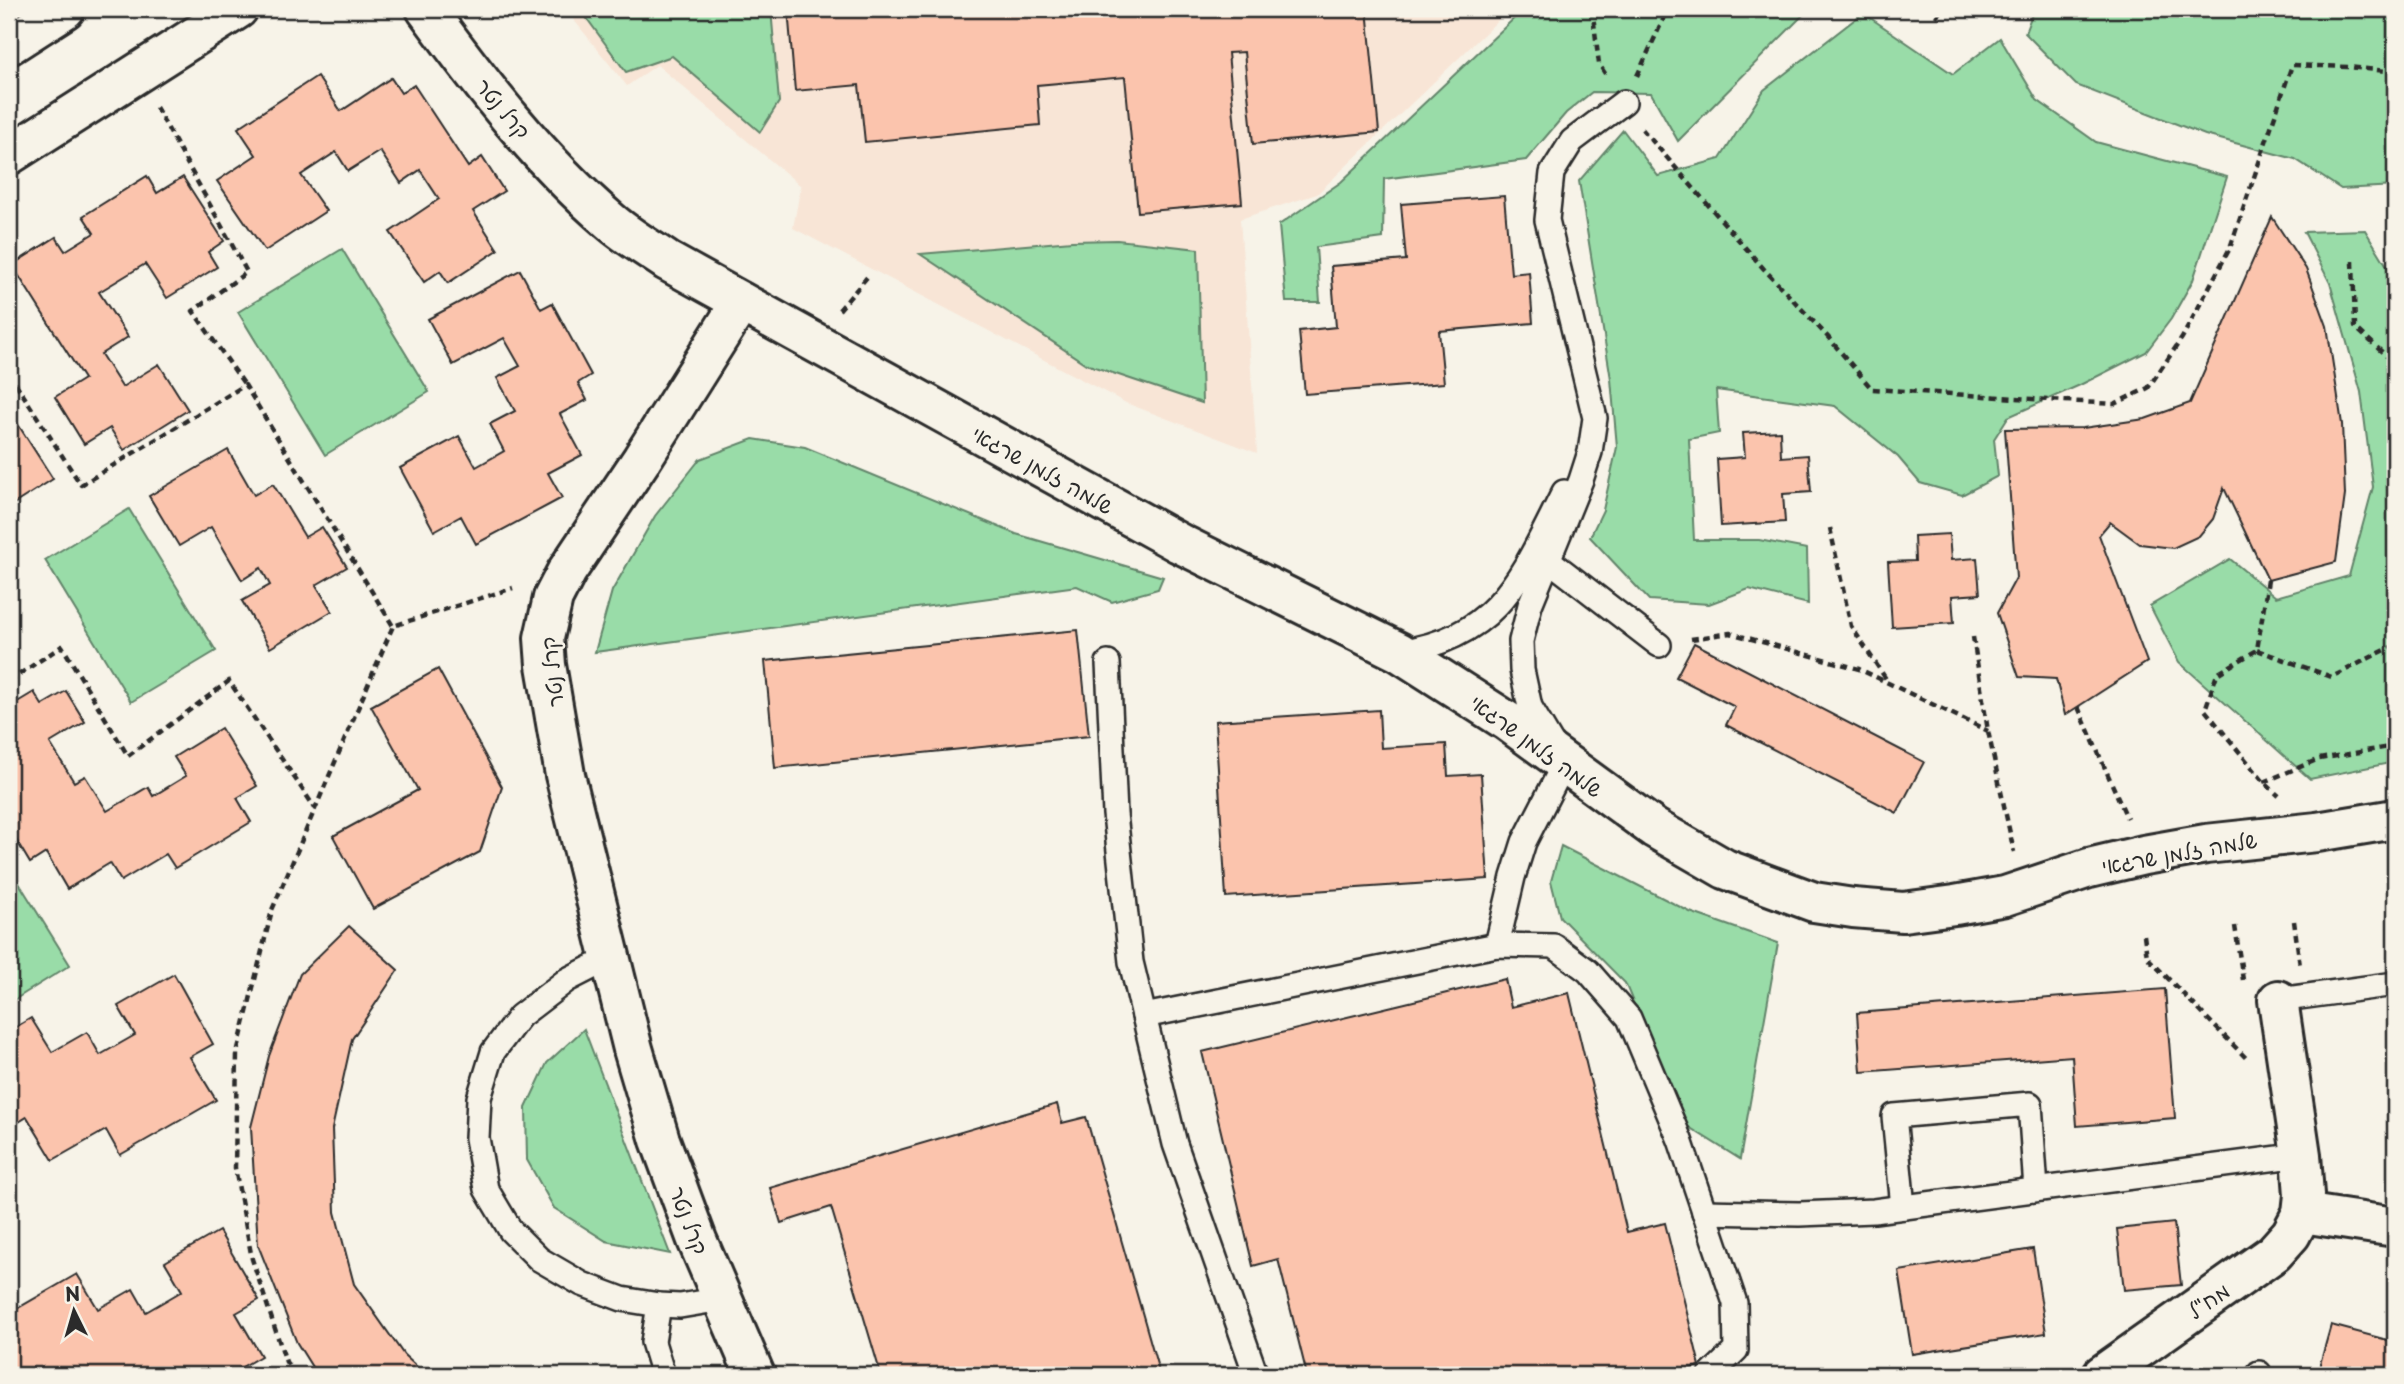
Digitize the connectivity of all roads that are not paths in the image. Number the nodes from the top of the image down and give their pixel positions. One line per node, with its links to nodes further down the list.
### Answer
1 (65, 9): 4 (street)
2 (238, 9): 6 (street)
3 (426, 12): 7 (street, קרל נטר)
4 (9, 45)
5 (1624, 102): 8 (lane)
6 (9, 155)
7 (741, 302): 11 (street, שלמה זלמן שרגאי); 16 (street, קרל נטר)
8 (1595, 418): 9 (lane); 11 (lane)
9 (1550, 561): 10 (lane); 13 (lane)
10 (1659, 645)
11 (1399, 652): 13 (street, שלמה זלמן שרגאי)
12 (1108, 663): 19 (lane)
13 (1564, 764): 14 (street, שלמה זלמן שרגאי); 15 (lane)
14 (2395, 819)
15 (1497, 945): 19 (lane); 23 (lane)
16 (610, 958): 26 (street, קרל נטר); 27 (lane)
17 (2395, 984): 18 (lane)
18 (2275, 996): 20 (street)
19 (1144, 1016): 30 (lane)
20 (2301, 1155): 21 (lane); 24 (street)
21 (2036, 1189): 22 (lane); 22 (lane)
22 (1903, 1207): 23 (lane)
23 (1704, 1212): 31 (lane)
24 (2302, 1213): 25 (street); 32 (street, מח"ל)
25 (2395, 1227)
26 (722, 1298): 27 (lane); 29 (street, קרל נטר)
27 (659, 1305): 28 (lane)
28 (663, 1375)
29 (755, 1375)
30 (1256, 1375)
31 (1710, 1375)
32 (2102, 1375)

